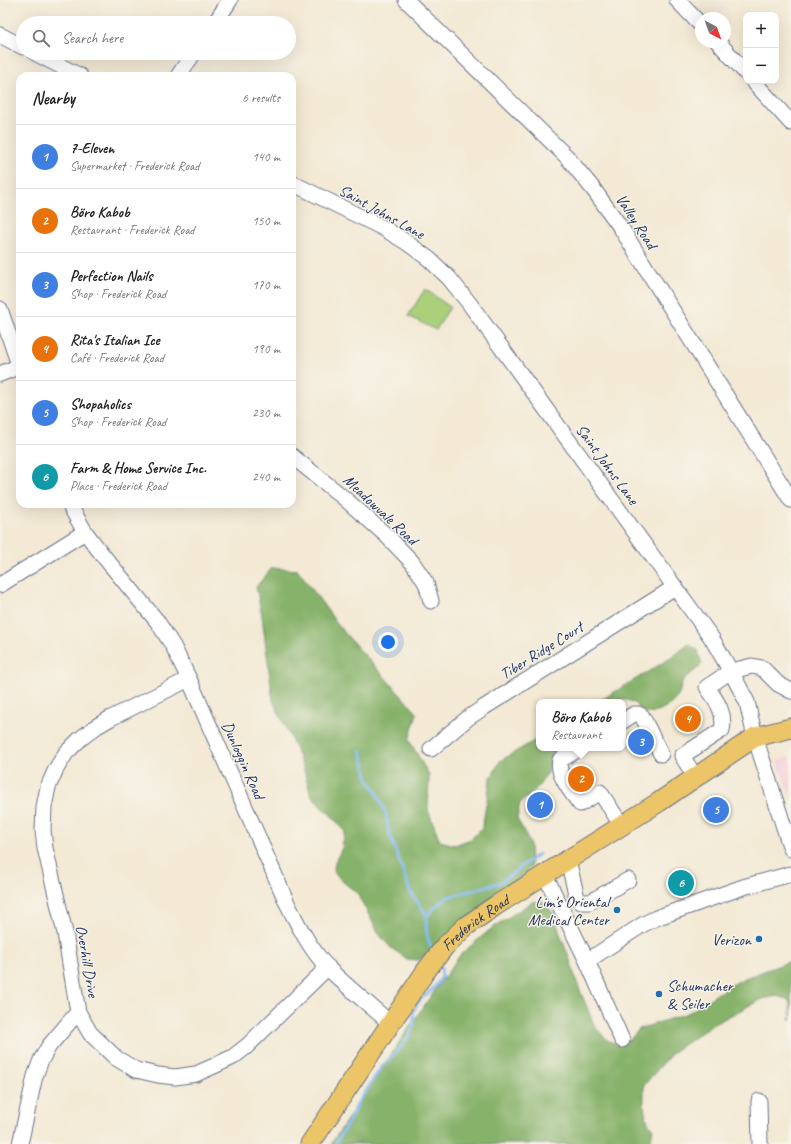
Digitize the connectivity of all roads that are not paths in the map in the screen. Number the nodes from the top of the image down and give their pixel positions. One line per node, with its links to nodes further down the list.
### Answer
1 (230, 0): 4 (street)
2 (406, 0): 22 (street, Valley Road)
3 (676, 0): 5 (street)
4 (220, 16)
5 (695, 19)
6 (0, 35): 7 (street)
7 (16, 43)
8 (723, 48): 11 (street)
9 (49, 60): 12 (street)
10 (189, 60): 13 (street)
11 (743, 70)
12 (72, 72)
13 (181, 72)
14 (756, 84): 15 (street)
15 (791, 123)
16 (296, 185): 26 (street, Saint Johns Lane)
17 (0, 309): 18 (street)
18 (16, 355)
19 (16, 368): 20 (street)
20 (0, 374)
21 (296, 459): 27 (street, Meadowvale Road)
22 (791, 500)
23 (71, 508): 24 (street, Dunloggin Road)
24 (85, 532): 25 (street); 29 (street, Dunloggin Road)
25 (0, 585)
26 (675, 587): 28 (street, Saint Johns Lane); 34 (street, Tiber Ridge Court)
27 (431, 601)
28 (731, 671): 30 (street); 33 (street, Saint Johns Lane); 37 (street)
29 (189, 679): 45 (street, Dunloggin Road); 46 (street, Overhill Drive)
30 (790, 695)
31 (626, 719): 36 (street)
32 (791, 728): 33 (main road, Frederick Road)
33 (755, 737): 37 (main road, Frederick Road); 39 (street, Saint Johns Lane)
34 (431, 749)
35 (575, 751): 38 (street)
36 (661, 754)
37 (696, 778): 38 (main road, Frederick Road)
38 (622, 826): 40 (main road, Frederick Road)
39 (791, 849)
40 (568, 860): 42 (main road, Frederick Road); 43 (street)
41 (791, 874): 44 (street)
42 (545, 875): 44 (street); 47 (main road, Frederick Road)
43 (628, 880)
44 (587, 961): 48 (street)
45 (328, 967): 46 (street, Overhill Drive); 47 (street, Dunloggin Road)
46 (78, 1012): 50 (street)
47 (391, 1024): 51 (main road, Frederick Road)
48 (622, 1040)
49 (759, 1101): 52 (street)
50 (20, 1144)
51 (310, 1144)
52 (760, 1144)

